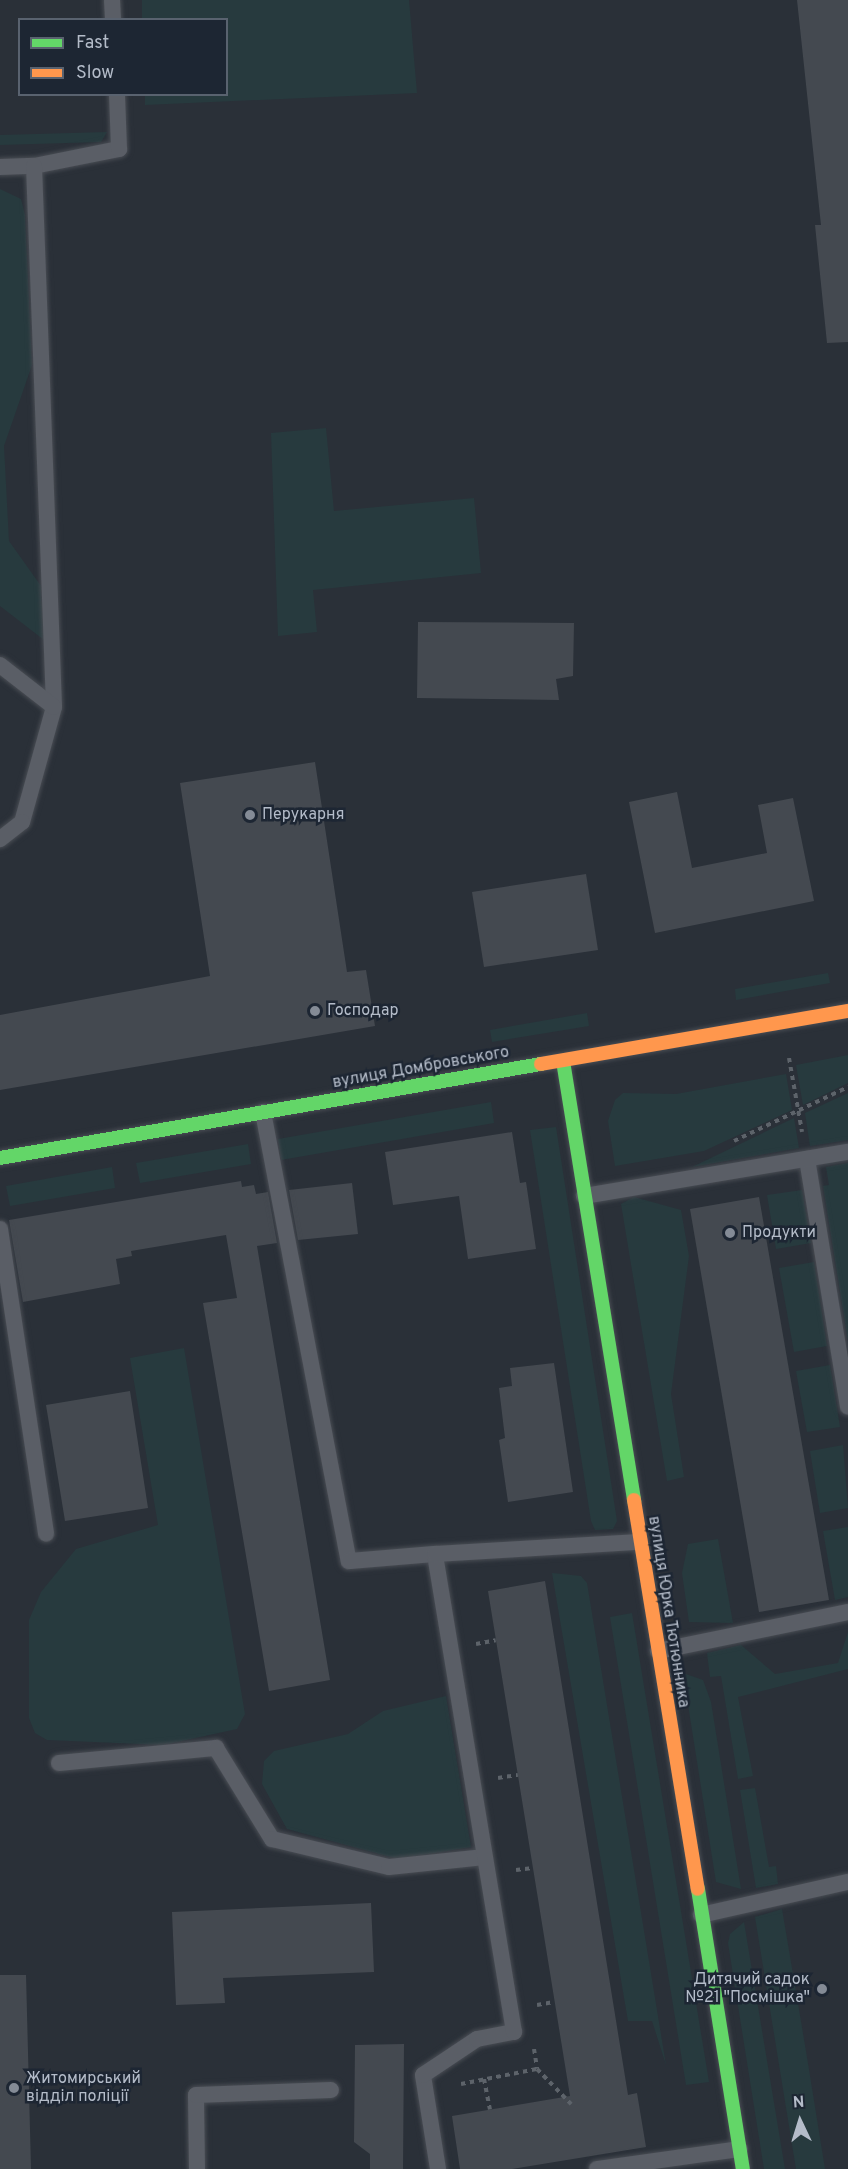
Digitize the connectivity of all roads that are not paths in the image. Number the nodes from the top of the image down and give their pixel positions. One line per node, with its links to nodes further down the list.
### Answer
1 (112, 0): 2 (lane)
2 (113, 18)
3 (117, 96): 4 (lane)
4 (34, 166): 5 (lane); 7 (lane)
5 (0, 167)
6 (0, 665): 7 (lane)
7 (54, 707): 8 (lane)
8 (0, 839)
9 (848, 1011): 10 (street, вулиця Домбровського)
10 (563, 1061): 11 (street, вулиця Домбровського); 15 (street, вулиця Юрка Тютюнника)
11 (263, 1112): 13 (street, вулиця Домбровського); 20 (lane)
12 (848, 1152): 14 (lane)
13 (0, 1158)
14 (807, 1159): 15 (lane); 17 (lane)
15 (584, 1196): 19 (street, вулиця Юрка Тютюнника)
16 (0, 1228): 18 (lane)
17 (848, 1407)
18 (46, 1534)
19 (640, 1542): 20 (lane); 22 (street, вулиця Юрка Тютюнника)
20 (435, 1554): 24 (lane)
21 (848, 1612): 22 (lane)
22 (658, 1651): 26 (street, вулиця Юрка Тютюнника)
23 (59, 1763): 24 (lane)
24 (484, 1857): 30 (lane)
25 (848, 1882): 26 (lane)
26 (701, 1915): 28 (street, вулиця Юрка Тютюнника)
27 (331, 2090): 29 (lane)
28 (740, 2149): 31 (lane); 32 (street, вулиця Юрка Тютюнника)
29 (197, 2169)
30 (438, 2169)
31 (597, 2169)
32 (743, 2169)

